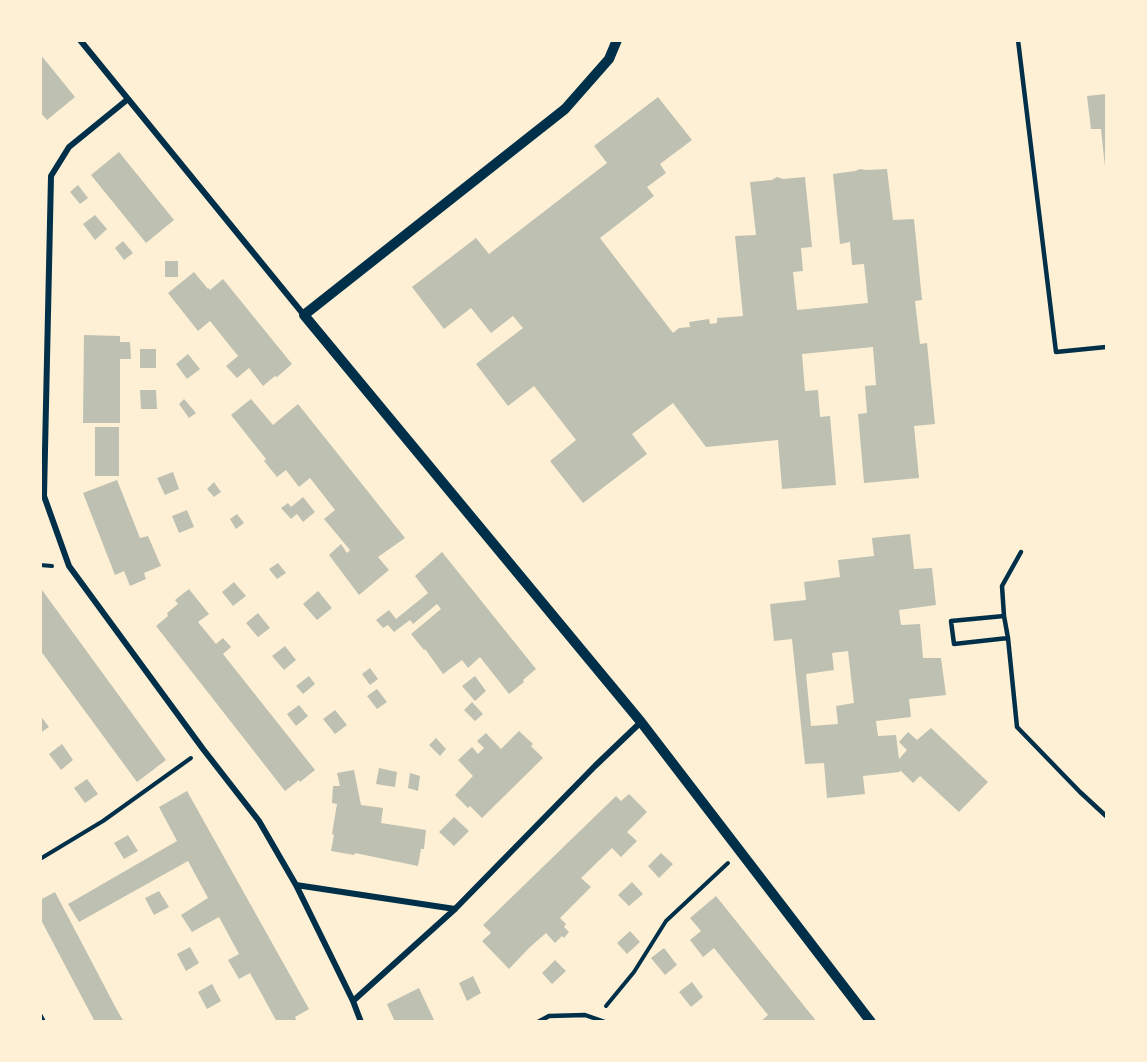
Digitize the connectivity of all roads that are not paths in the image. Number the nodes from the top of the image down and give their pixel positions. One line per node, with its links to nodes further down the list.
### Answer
1 (80, 40): 4 (street)
2 (617, 40): 5 (street)
3 (1018, 40): 6 (lane)
4 (128, 99): 5 (street); 12 (street)
5 (304, 315): 10 (street)
6 (1107, 347)
7 (1021, 552): 8 (lane)
8 (1004, 616): 9 (lane); 9 (lane)
9 (1008, 638): 11 (lane)
10 (641, 722): 13 (street); 20 (street)
11 (1107, 816)
12 (296, 885): 13 (street); 14 (street)
13 (455, 909): 14 (street)
14 (353, 1001): 17 (street)
15 (40, 1016): 16 (street)
16 (43, 1022)
17 (361, 1022)
18 (538, 1022): 19 (lane)
19 (605, 1022)
20 (871, 1022)

